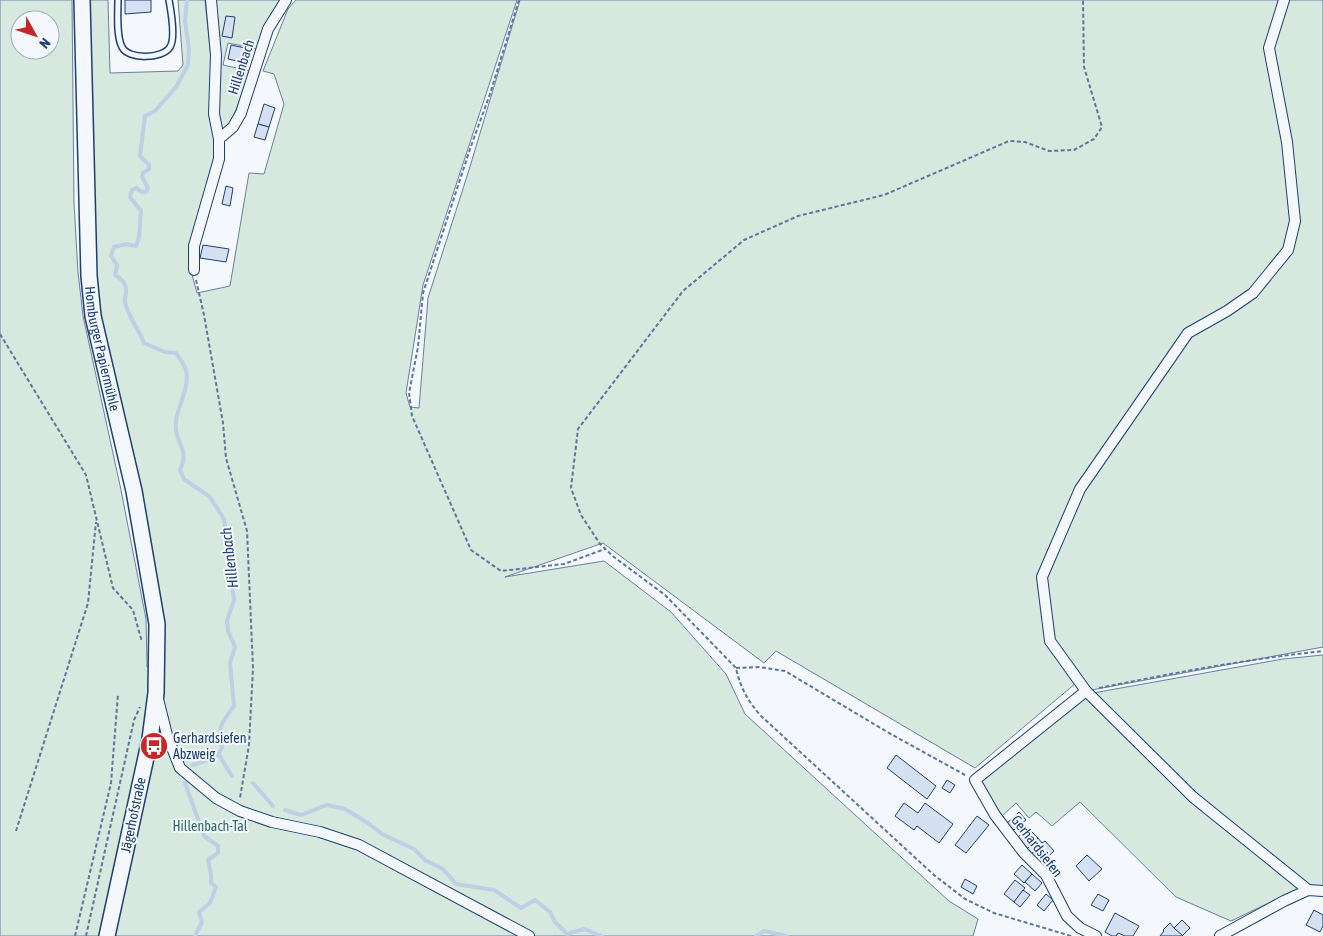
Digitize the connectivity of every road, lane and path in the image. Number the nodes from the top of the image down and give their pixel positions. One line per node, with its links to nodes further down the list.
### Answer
1 (82, 0): 18 (main road, Homburger Papiermühle)
2 (118, 0): 3 (lane)
3 (169, 0)
4 (211, 0): 9 (street, Hillenbach)
5 (286, 0): 9 (street, Hillenbach)
6 (519, 0): 13 (path)
7 (1083, 0): 13 (path)
8 (1284, 0): 17 (street)
9 (219, 139): 10 (street, Hillenbach)
10 (194, 270): 22 (path)
11 (0, 334): 12 (path)
12 (97, 520): 14 (path); 23 (path)
13 (605, 549): 16 (path)
14 (144, 648)
15 (1323, 651): 17 (path)
16 (736, 668): 21 (path); 30 (path)
17 (1086, 691): 21 (street); 24 (street)
18 (156, 693): 22 (street); 28 (main road, Jägerhofstraße)
19 (118, 694): 26 (path)
20 (141, 704): 27 (path)
21 (975, 780): 31 (street, Gerhardsiefen)
22 (240, 810): 29 (street)
23 (16, 831)
24 (1308, 890): 25 (street); 32 (street)
25 (1323, 891)
26 (75, 936)
27 (86, 936)
28 (107, 936)
29 (529, 936)
30 (1071, 936)
31 (1096, 936)
32 (1220, 936)

